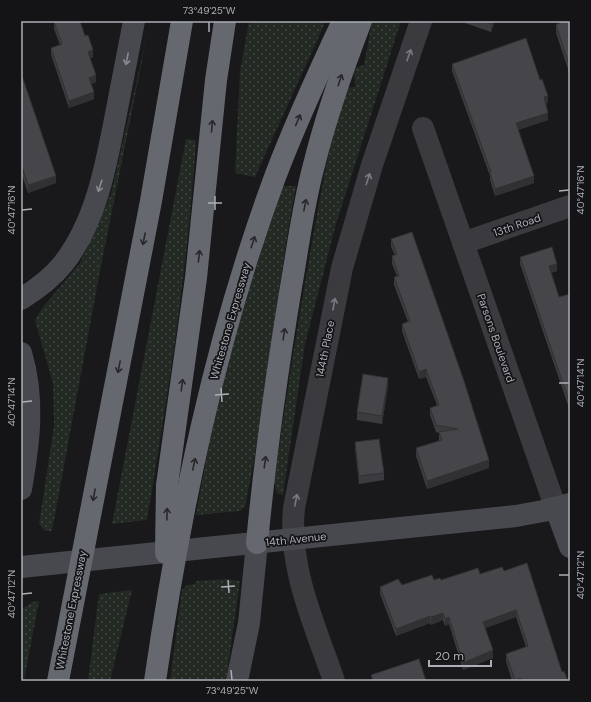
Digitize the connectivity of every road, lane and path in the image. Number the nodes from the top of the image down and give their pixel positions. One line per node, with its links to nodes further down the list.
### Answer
1 (134, 21): 12 (main road, one-way to 12)
2 (182, 21): 9 (highway, Whitestone Expressway)
3 (193, 21): 9 (highway)
4 (225, 21): 20 (highway, one-way to 4)
5 (343, 21): 20 (highway, Whitestone Expressway, one-way to 5)
6 (361, 21): 17 (highway, one-way to 6)
7 (421, 21): 16 (street, 144th Place, one-way to 7)
8 (423, 128): 11 (street, Parsons Boulevard)
9 (151, 201): 21 (highway, Whitestone Expressway, one-way to 21)
10 (570, 206): 11 (street, 13th Road)
11 (463, 242): 15 (street, Parsons Boulevard)
12 (21, 299)
13 (21, 354): 14 (main road)
14 (21, 489)
15 (563, 506): 16 (main road, 14th Avenue); 18 (main road, Parsons Boulevard)
16 (293, 539): 17 (main road, 14th Avenue); 24 (street, 144th Place)
17 (257, 543): 19 (main road, 14th Avenue); 23 (main road)
18 (570, 547)
19 (21, 567)
20 (164, 622): 22 (highway, Whitestone Expressway)
21 (58, 681)
22 (155, 681)
23 (237, 681)
24 (334, 681)

